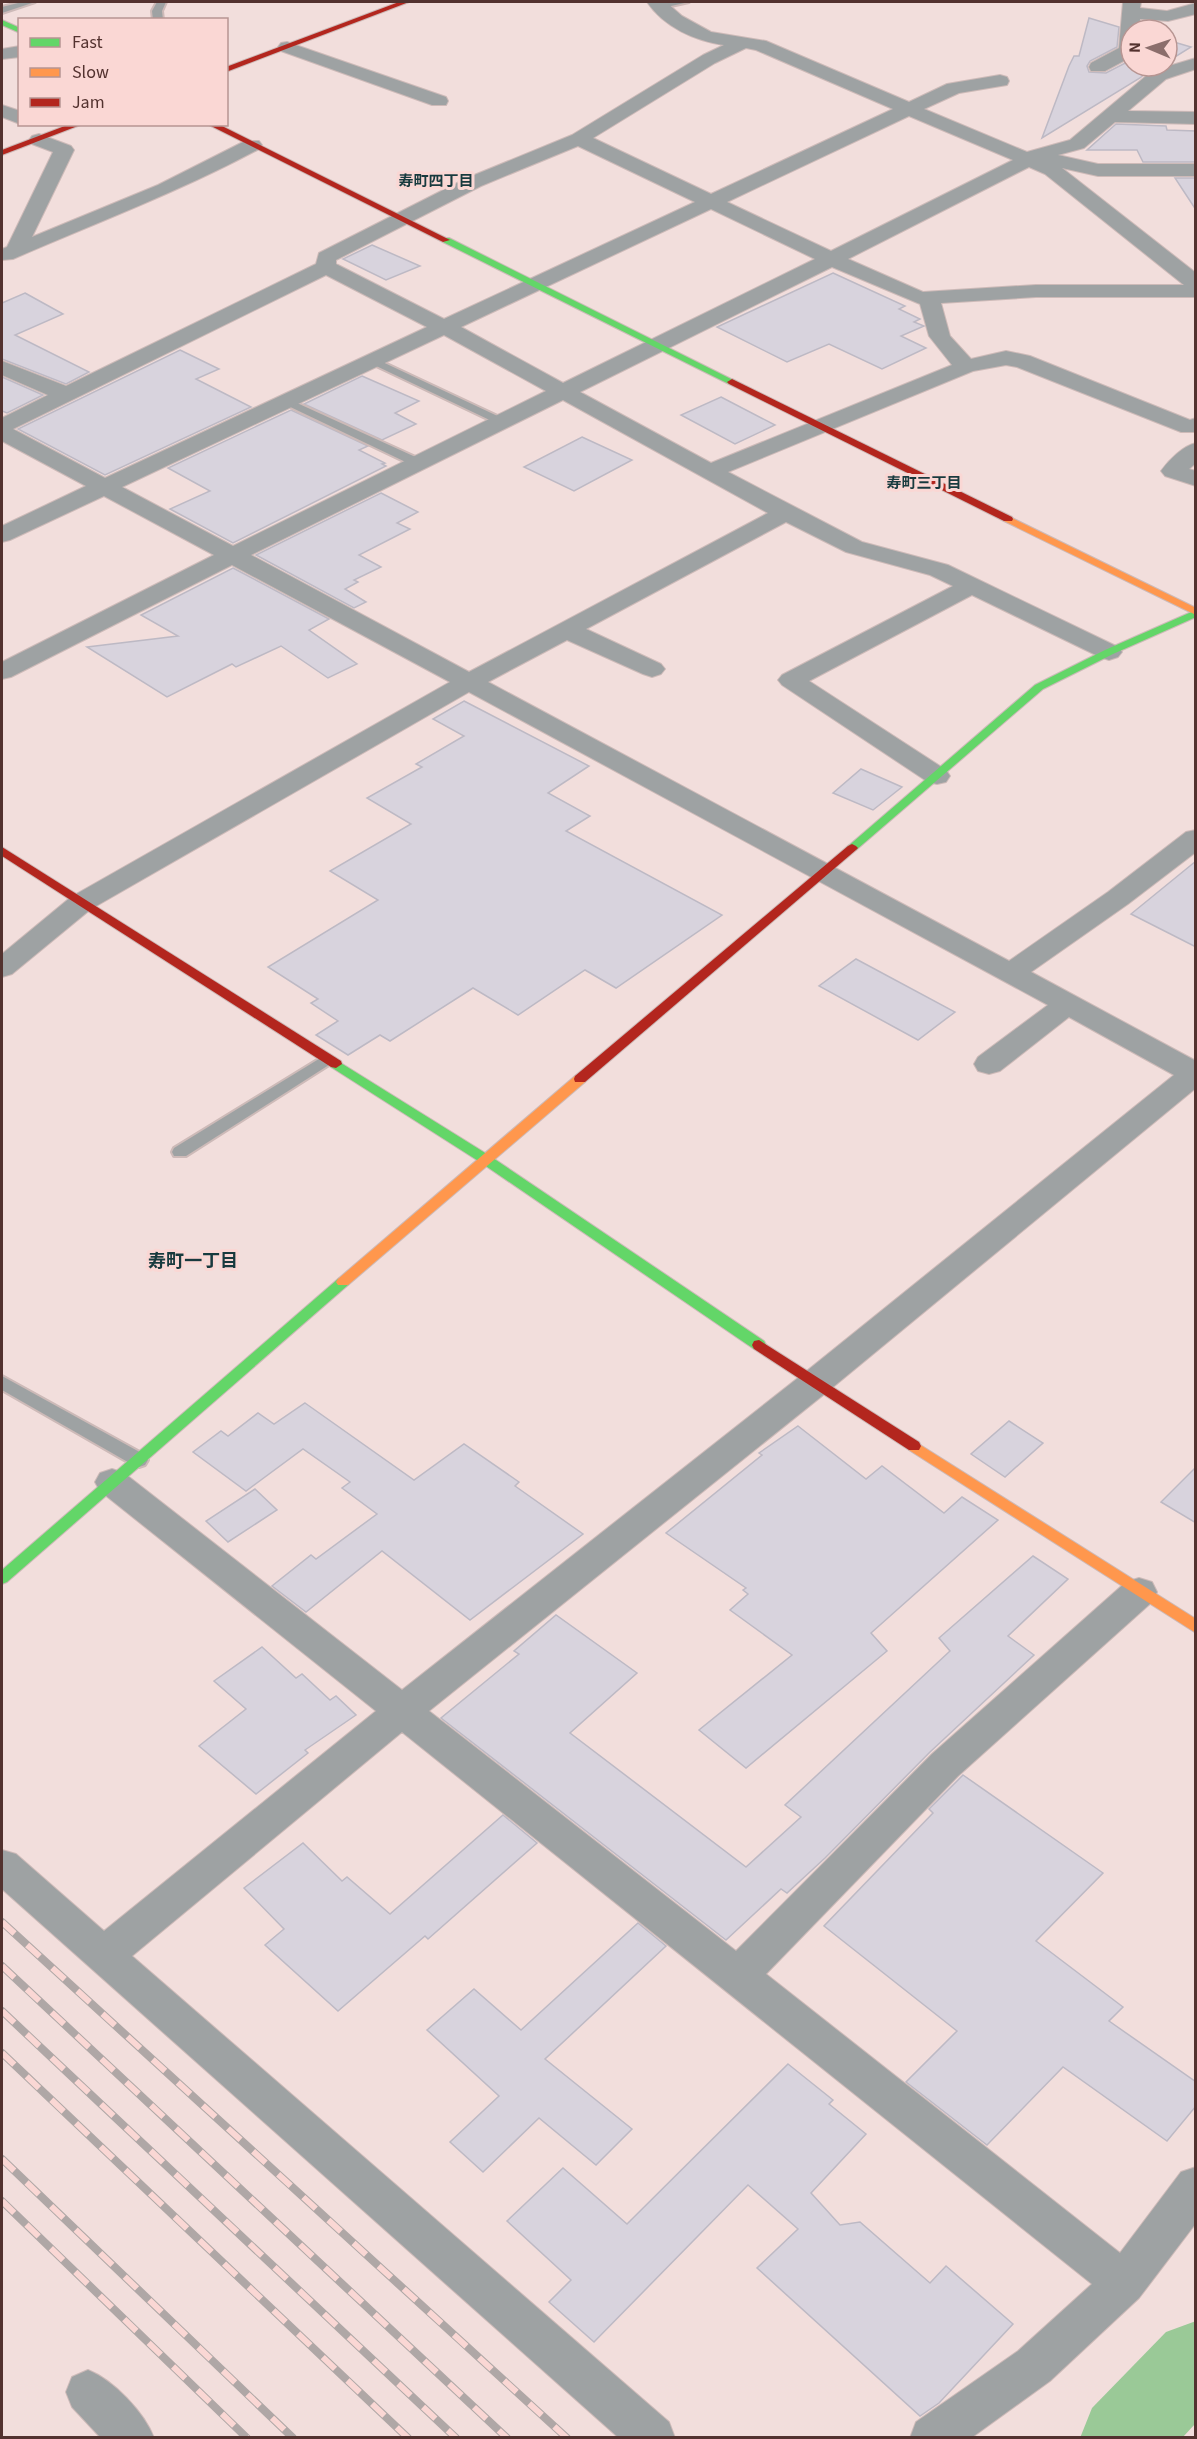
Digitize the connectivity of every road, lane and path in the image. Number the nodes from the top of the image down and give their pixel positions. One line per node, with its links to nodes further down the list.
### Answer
1 (30, 2): 8 (lane)
2 (160, 2): 9 (lane)
3 (405, 2): 13 (street)
4 (684, 2): 5 (lane)
5 (659, 3): 12 (street)
6 (1132, 7): 7 (street); 17 (street)
7 (1196, 8)
8 (2, 10)
9 (158, 18)
10 (2, 22): 11 (street)
11 (18, 30)
12 (743, 43): 21 (street); 29 (street)
13 (287, 47): 18 (street); 20 (street)
14 (18, 51): 15 (street)
15 (2, 54)
16 (1196, 63): 23 (street)
17 (1098, 67)
18 (228, 69)
19 (999, 81): 21 (street)
20 (439, 101)
21 (908, 109): 32 (street); 34 (street)
22 (2, 111): 24 (street)
23 (1110, 116): 25 (street); 32 (street)
24 (18, 117)
25 (1196, 118)
26 (70, 126): 28 (street)
27 (215, 126): 30 (street)
28 (43, 132): 31 (street); 36 (street)
29 (579, 139): 34 (street); 35 (street)
30 (252, 145): 35 (street); 36 (street)
31 (2, 153)
32 (1031, 158): 33 (street); 37 (street); 39 (street)
33 (1196, 170)
34 (714, 201): 37 (street); 40 (street)
35 (401, 219): 38 (street); 40 (street)
36 (8, 254)
37 (833, 260): 42 (street); 44 (street)
38 (326, 267): 43 (street); 49 (street)
39 (1196, 284)
40 (535, 286): 43 (street); 44 (street)
41 (1196, 291): 42 (street)
42 (930, 298): 46 (street)
43 (446, 328): 45 (street); 48 (street)
44 (658, 345): 48 (street); 53 (street)
45 (374, 361): 50 (street); 51 (lane)
46 (967, 366): 53 (street); 54 (street)
47 (2, 367): 49 (street)
48 (565, 391): 51 (street); 58 (street)
49 (65, 394): 52 (street)
50 (286, 401): 57 (lane); 60 (street)
51 (502, 422): 57 (street)
52 (2, 426)
53 (821, 426): 58 (street); 65 (street)
54 (1193, 428)
55 (2, 432): 60 (street)
56 (1196, 450): 59 (street)
57 (418, 463): 63 (street)
58 (711, 471): 61 (street)
59 (1196, 479)
60 (104, 486): 62 (street); 63 (street)
61 (786, 513): 64 (street); 66 (street)
62 (2, 535)
63 (230, 555): 69 (street); 70 (street)
64 (973, 585): 67 (street); 71 (street)
65 (1196, 612): 67 (street)
66 (567, 630): 68 (street); 70 (street)
67 (1109, 652): 71 (street)
68 (652, 669)
69 (2, 672)
70 (469, 682): 74 (street); 75 (street)
71 (937, 776): 74 (street)
72 (1196, 838): 77 (street)
73 (2, 851): 75 (street)
74 (824, 872): 77 (street); 83 (street)
75 (81, 903): 76 (street); 79 (street)
76 (2, 968)
77 (1009, 974): 78 (street)
78 (1066, 1005): 80 (street); 81 (street)
79 (327, 1059): 82 (lane); 83 (street)
80 (989, 1064)
81 (1195, 1073): 85 (street)
82 (180, 1152)
83 (486, 1159): 85 (street); 86 (street)
84 (2, 1382): 86 (lane)
85 (815, 1383): 88 (street); 90 (street)
86 (125, 1471): 87 (street); 90 (street)
87 (2, 1578)
88 (1139, 1592): 89 (street); 93 (street)
89 (1196, 1627)
90 (401, 1712): 92 (street); 93 (street)
91 (2, 1866): 92 (street)
92 (104, 1955): 98 (street)
93 (738, 1976): 95 (street)
94 (1196, 2186): 95 (street)
95 (1124, 2283): 99 (street)
96 (88, 2392): 97 (street)
97 (132, 2438)
98 (653, 2438)
99 (932, 2438)

